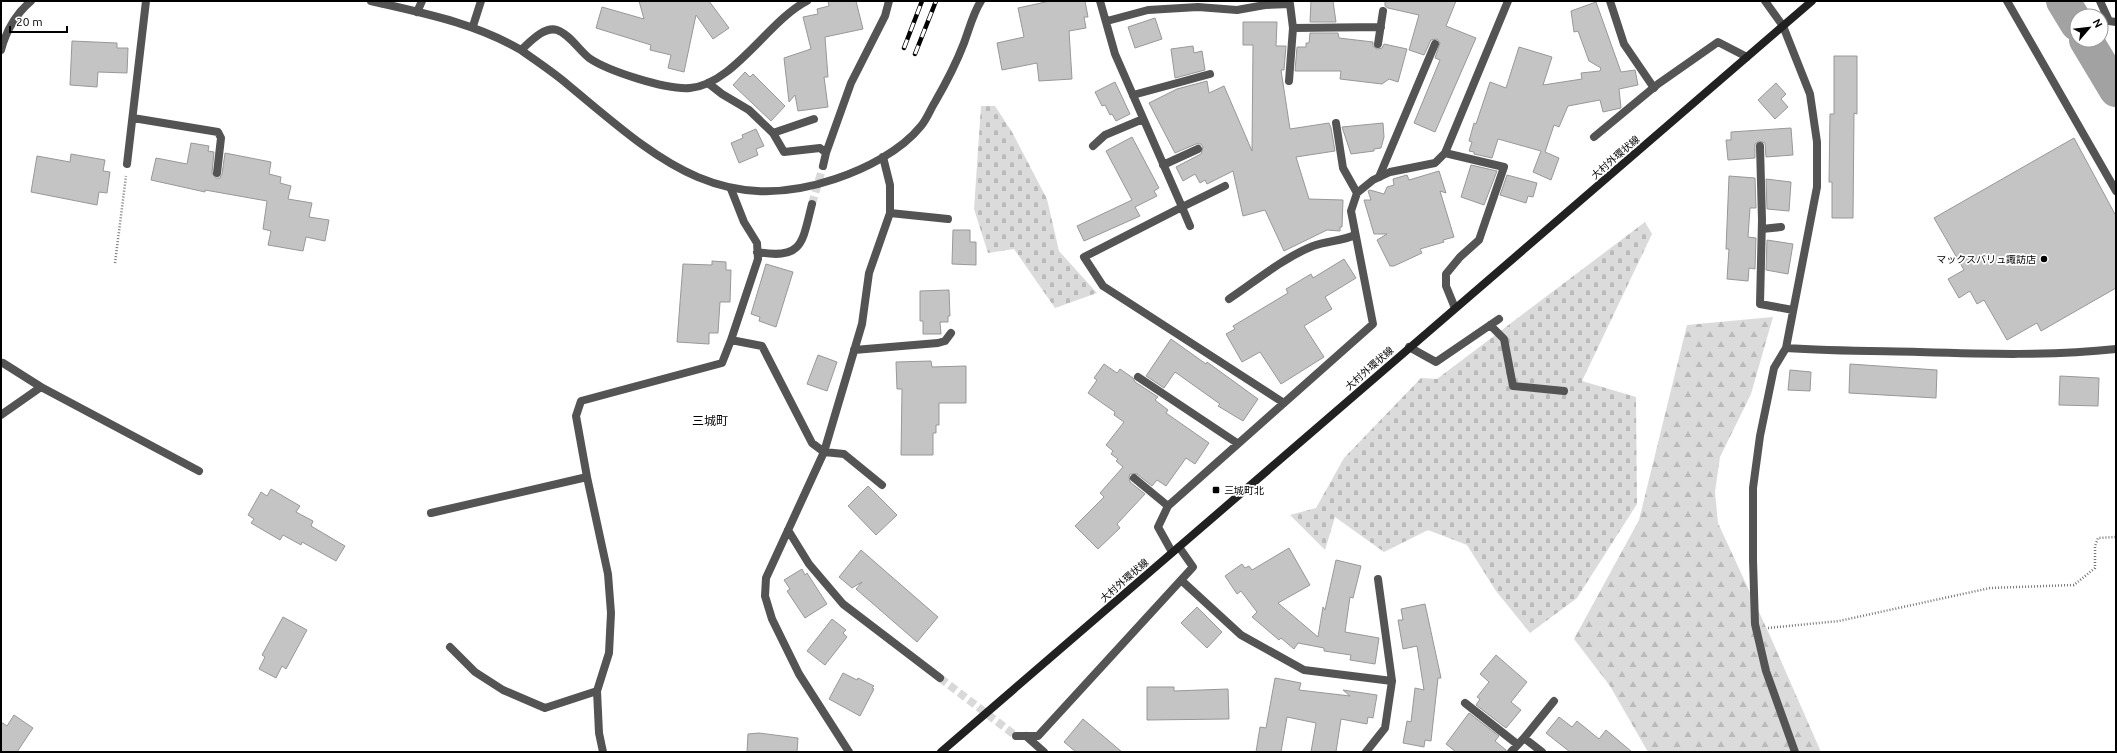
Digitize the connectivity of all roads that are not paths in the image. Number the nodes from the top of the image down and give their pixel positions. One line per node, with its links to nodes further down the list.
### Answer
1 (31, 1): 27 (street)
2 (146, 1): 35 (street)
3 (371, 1): 16 (street)
4 (422, 1): 18 (street)
5 (481, 1): 21 (street)
6 (807, 1): 32 (street)
7 (889, 1): 44 (street)
8 (981, 1): 46 (street)
9 (1100, 1): 19 (street)
10 (1508, 1): 45 (street)
11 (1610, 1): 33 (street)
12 (1765, 1): 22 (street)
13 (1812, 1): 22 (main road, 大村外環状線)
14 (2007, 1): 54 (street)
15 (2100, 1): 20 (street)
16 (381, 2): 18 (street)
17 (1382, 11): 23 (street)
18 (417, 12): 21 (street)
19 (1107, 20): 24 (street); 34 (street)
20 (2116, 22)
21 (473, 26): 28 (street)
22 (1783, 26): 29 (main road, 大村外環状線); 67 (street)
23 (1381, 27): 24 (street); 25 (street)
24 (1293, 28): 31 (street)
25 (1378, 44)
26 (1435, 44): 51 (street)
27 (1, 50)
28 (521, 50): 32 (street); 53 (street)
29 (1747, 56): 33 (street); 66 (main road, 大村外環状線)
30 (1210, 74): 34 (street)
31 (1289, 81)
32 (708, 83): 39 (street)
33 (1654, 88): 40 (street)
34 (1133, 95): 37 (street)
35 (133, 118): 47 (street); 50 (street)
36 (814, 119): 39 (street)
37 (1143, 119): 41 (street); 49 (street)
38 (1336, 123): 55 (street)
39 (774, 133): 44 (street)
40 (1594, 137)
41 (1093, 146)
42 (1760, 146): 62 (street)
43 (1198, 149): 49 (street)
44 (826, 153): 48 (street)
45 (1445, 153): 51 (street); 66 (street)
46 (883, 157): 53 (street); 58 (street)
47 (127, 164)
48 (823, 166)
49 (1163, 166): 57 (street)
50 (217, 173)
51 (1379, 177): 55 (street)
52 (1225, 186): 57 (street)
53 (730, 189): 64 (street)
54 (2116, 191)
55 (1357, 193): 63 (street)
56 (812, 204): 64 (street)
57 (1182, 207): 60 (street); 80 (street)
58 (890, 213): 59 (street); 75 (street)
59 (948, 218)
60 (1190, 226)
61 (1781, 227): 62 (street)
62 (1762, 229): 67 (street)
63 (1355, 235): 65 (street); 80 (street)
64 (757, 252): 71 (street)
65 (1229, 299)
66 (1455, 308): 72 (main road, 大村外環状線)
67 (1793, 310): 73 (street)
68 (1499, 319): 69 (street)
69 (1490, 326): 72 (street); 79 (street)
70 (951, 333): 75 (street)
71 (731, 340): 83 (street); 85 (street)
72 (1409, 347): 91 (main road, 大村外環状線)
73 (1786, 348): 74 (street); 112 (street)
74 (2116, 349)
75 (854, 350): 83 (street)
76 (3, 363): 78 (street)
77 (1138, 377): 82 (street)
78 (41, 387): 81 (street); 84 (street)
79 (1564, 391)
80 (1284, 403): 82 (street)
81 (1, 415)
82 (1237, 443): 88 (street)
83 (824, 452): 87 (street); 90 (street)
84 (199, 471)
85 (587, 477): 89 (street); 98 (street)
86 (1134, 478): 88 (street)
87 (882, 486)
88 (1168, 506): 92 (street)
89 (431, 513)
90 (788, 530): 96 (street); 106 (street)
91 (1179, 547): 92 (main road, 大村外環状線); 94 (street)
92 (1172, 552): 107 (main road, 大村外環状線)
93 (1378, 579): 97 (street)
94 (1182, 580): 97 (street); 102 (street)
95 (450, 647): 98 (street)
96 (940, 678)
97 (1392, 681): 109 (street)
98 (596, 691): 105 (street)
99 (1554, 701): 103 (street)
100 (1465, 703): 104 (street)
101 (1016, 736): 102 (street)
102 (1026, 736): 108 (street)
103 (1524, 738): 104 (street); 111 (street)
104 (1517, 744): 110 (street)
105 (603, 752)
106 (849, 752)
107 (941, 752)
108 (1044, 752)
109 (1366, 752)
110 (1511, 752)
111 (1542, 752)
112 (1795, 752)

